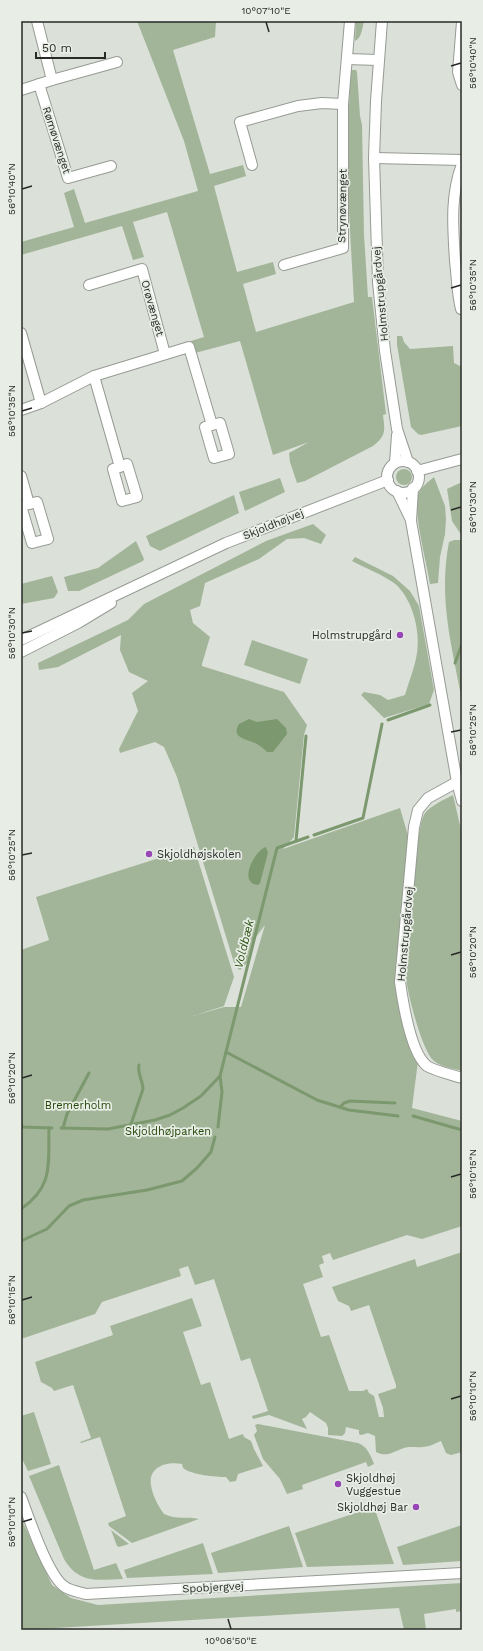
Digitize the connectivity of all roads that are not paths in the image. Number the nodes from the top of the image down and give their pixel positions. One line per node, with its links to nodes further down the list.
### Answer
1 (37, 21): 8 (street)
2 (350, 21): 5 (street, Strynøvænget)
3 (382, 21): 6 (street, Holmstrupgårdvej)
4 (462, 22): 10 (street)
5 (347, 58): 6 (street); 12 (street, Strynøvænget)
6 (378, 60): 13 (street, Holmstrupgårdvej)
7 (118, 62): 8 (street)
8 (52, 80): 9 (street)
9 (39, 84): 11 (street); 17 (street, Rømøvænget)
10 (462, 85)
11 (21, 90)
12 (343, 104): 16 (street); 19 (street, Strynøvænget)
13 (374, 158): 14 (street); 28 (street, Holmstrupgårdvej)
14 (462, 160)
15 (462, 164): 18 (street)
16 (252, 165)
17 (111, 166)
18 (459, 263): 21 (street)
19 (284, 265)
20 (89, 285): 23 (street, Orøvænget)
21 (461, 309)
22 (21, 333): 25 (street)
23 (165, 354): 24 (street); 27 (street)
24 (94, 376): 25 (street); 32 (street)
25 (41, 403): 26 (street)
26 (21, 410)
27 (212, 425)
28 (397, 430): 30 (street, Holmstrupgårdvej); 31 (street, Holmstrupgårdvej)
29 (462, 459): 33 (street)
30 (408, 462): 31 (street); 33 (street)
31 (395, 463): 35 (street)
32 (120, 467)
33 (417, 470): 36 (street)
34 (21, 476): 38 (street)
35 (388, 480): 37 (street); 40 (street, Skjoldhøjvej)
36 (413, 488): 37 (street); 39 (street)
37 (397, 491): 39 (street)
38 (29, 504)
39 (411, 521): 43 (street)
40 (162, 574): 41 (street, Skjoldhøjvej); 42 (street, Skjoldhøjvej)
41 (21, 640)
42 (21, 652)
43 (457, 782): 44 (street); 45 (street, Holmstrupgårdvej)
44 (462, 801)
45 (462, 1078)
46 (21, 1497): 47 (street, Spobjergvej)
47 (462, 1573)

